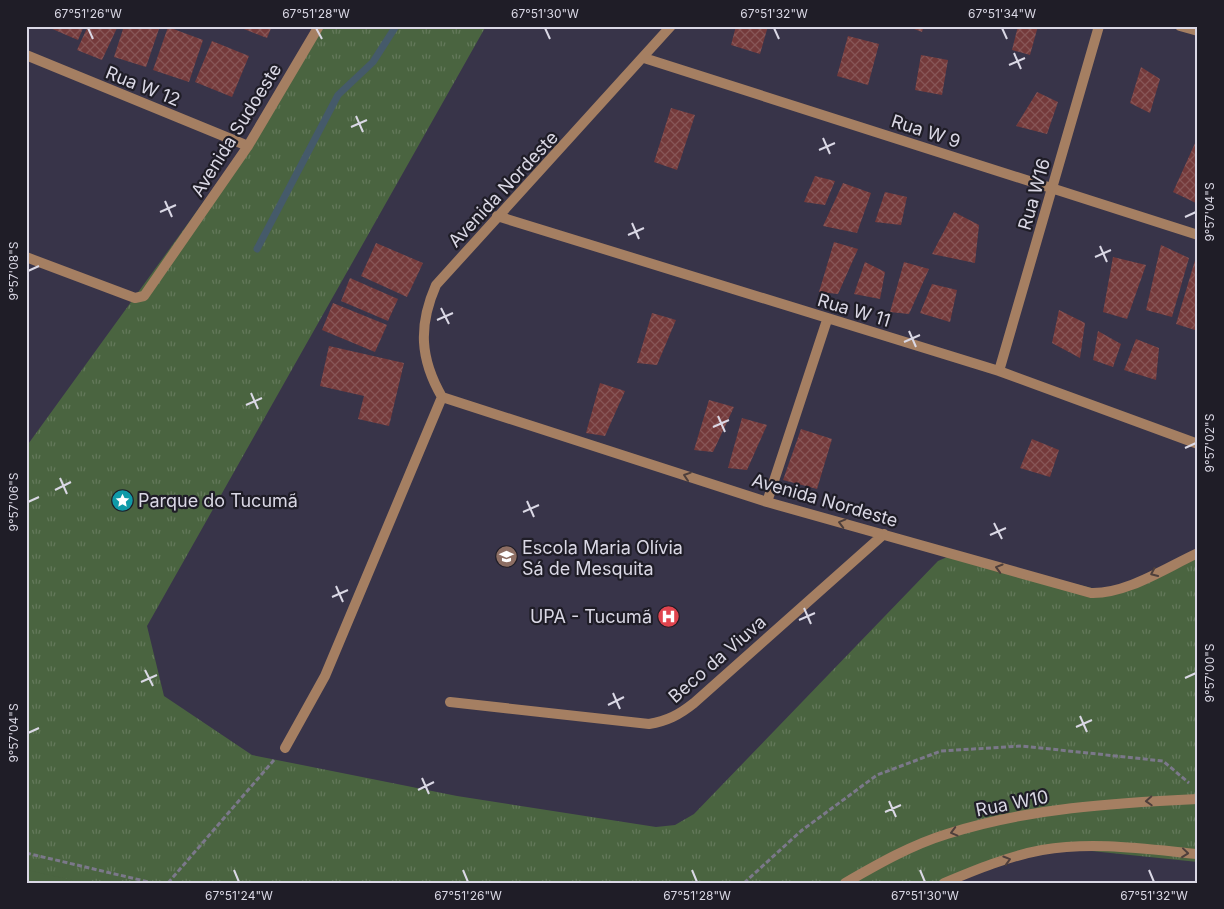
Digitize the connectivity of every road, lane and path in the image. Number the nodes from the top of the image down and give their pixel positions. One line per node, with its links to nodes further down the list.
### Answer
1 (319, 26): 8 (street, Avenida Sudoeste)
2 (671, 26): 7 (street, Avenida Nordeste)
3 (1099, 26): 9 (street, Rua W16)
4 (1180, 26): 5 (street)
5 (1198, 31)
6 (26, 56): 8 (street, Rua W 12)
7 (644, 58): 9 (street, Rua W 9); 10 (street, Avenida Nordeste)
8 (248, 146): 12 (street, Avenida Sudoeste)
9 (1052, 188): 11 (street, Rua W 9); 14 (street, Rua W16)
10 (497, 216): 13 (street, Rua W 11); 15 (street, Avenida Nordeste)
11 (1198, 235)
12 (26, 257)
13 (827, 320): 14 (street, Rua W 11); 17 (street)
14 (999, 371): 16 (street, Rua W 11)
15 (442, 397): 17 (street, Avenida Nordeste, one-way to 15); 21 (street)
16 (1198, 444)
17 (768, 502): 18 (street, Avenida Nordeste, one-way to 17)
18 (884, 534): 19 (street, Avenida Nordeste, one-way to 18); 20 (street, Beco da Viuva)
19 (1198, 553)
20 (450, 702)
21 (284, 748): 27 (path)
22 (1191, 785): 28 (path)
23 (1198, 798): 29 (street, Rua W10, one-way to 29)
24 (26, 853): 26 (path)
25 (1198, 854): 30 (street, one-way to 25)
26 (153, 883)
27 (168, 883)
28 (744, 883)
29 (845, 883)
30 (944, 883)

